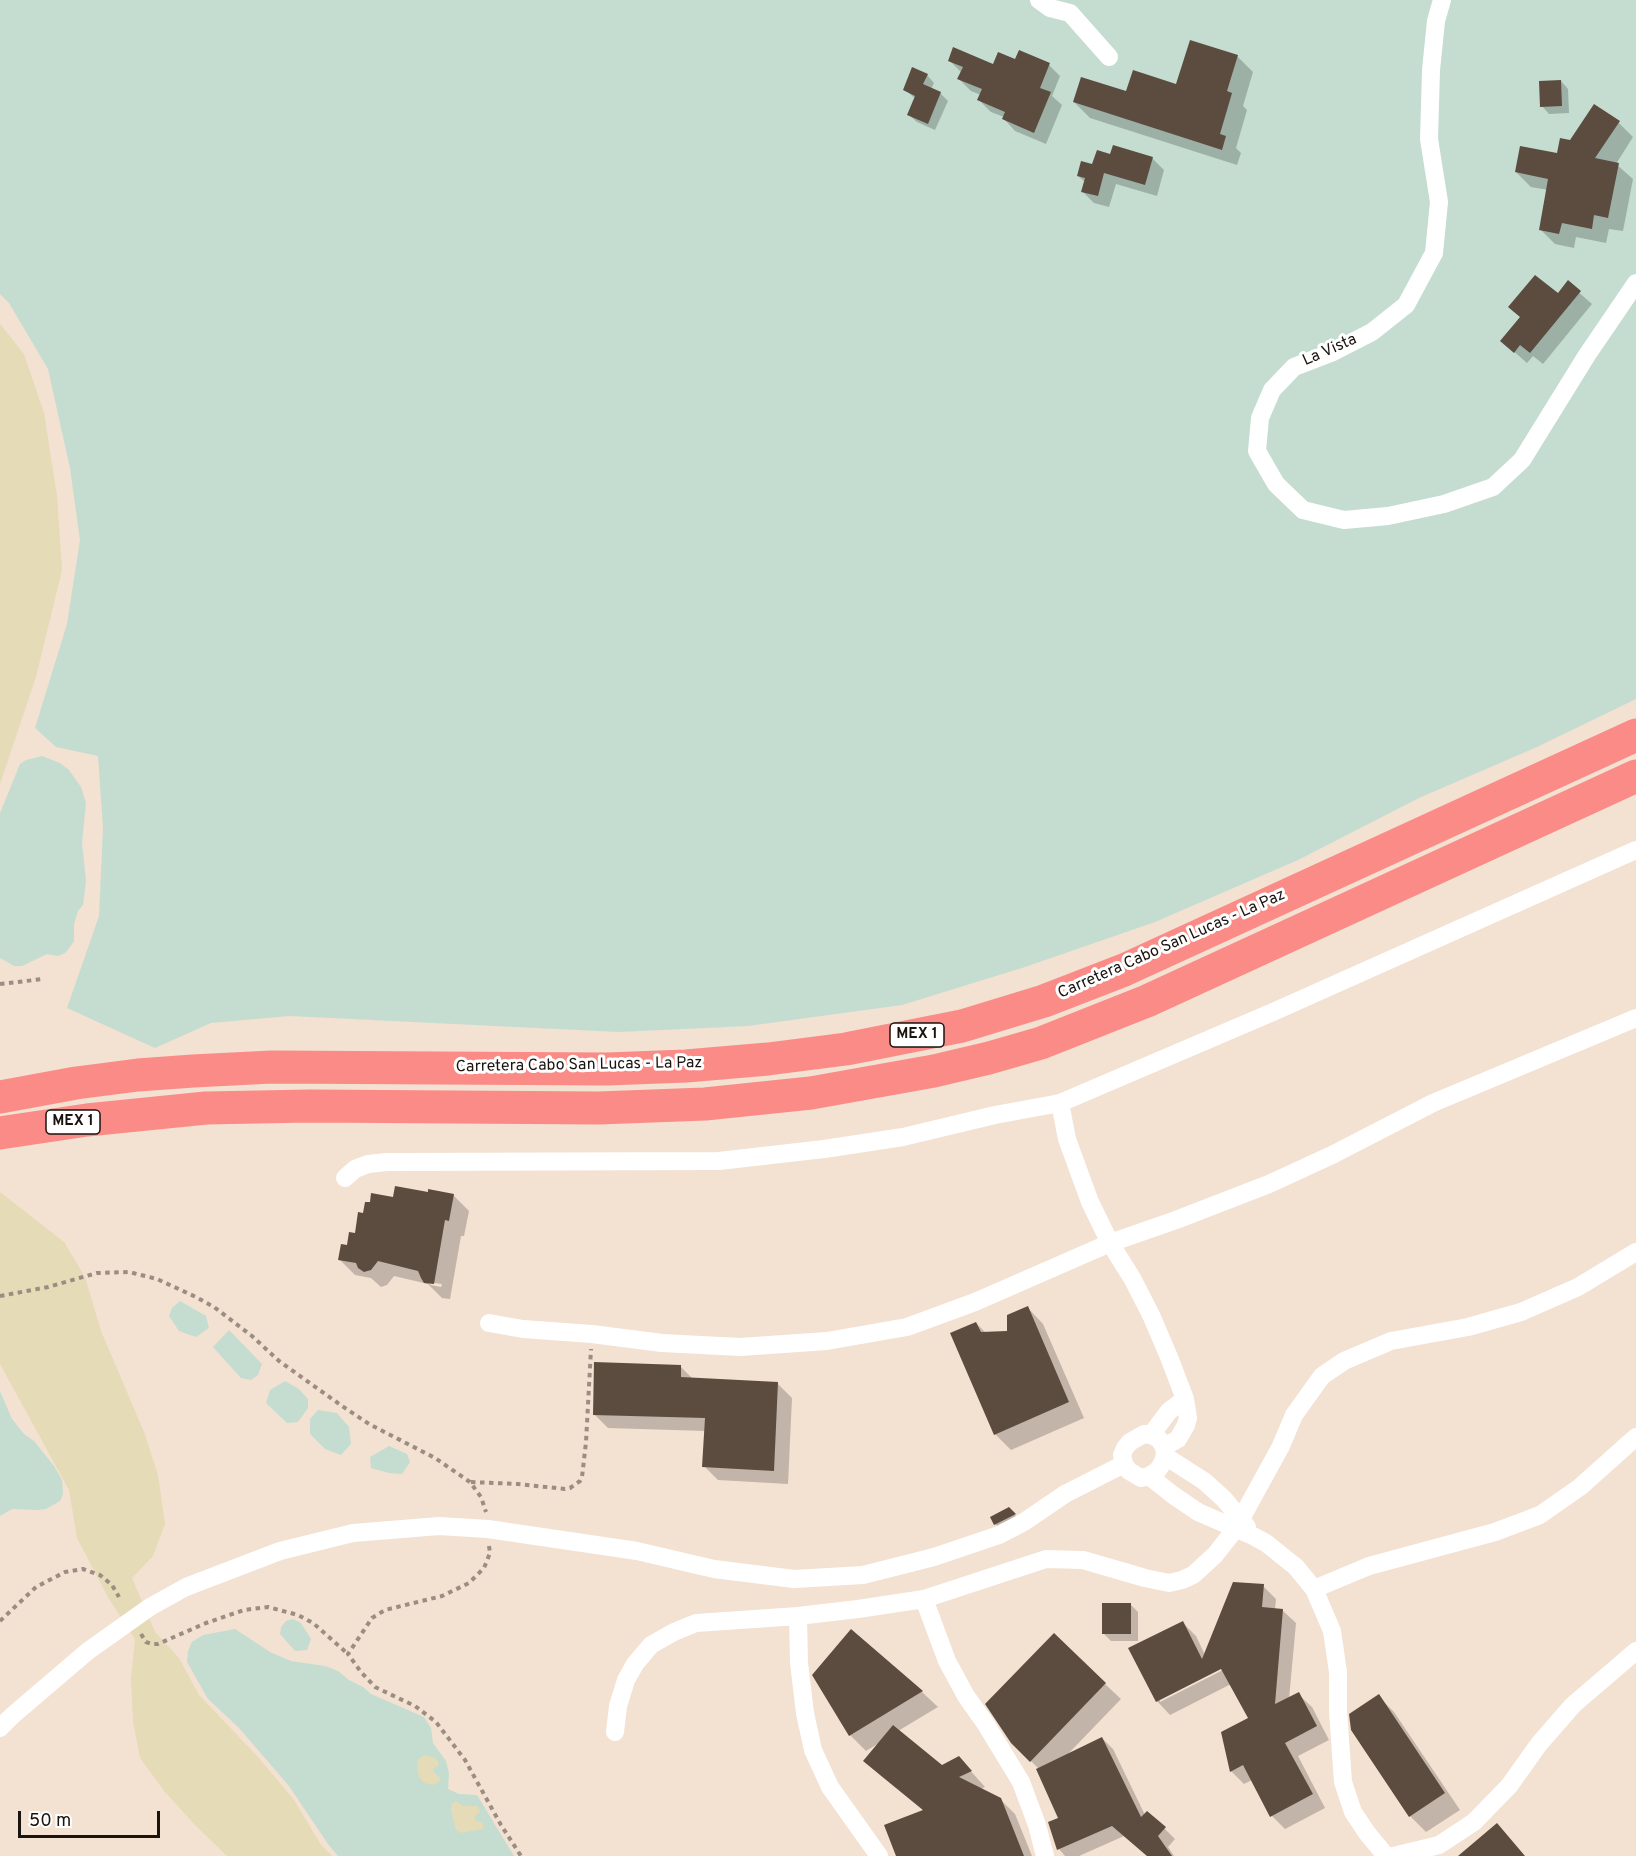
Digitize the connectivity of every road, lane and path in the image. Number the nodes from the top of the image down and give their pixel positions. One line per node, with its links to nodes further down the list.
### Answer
1 (1039, 0): 3 (street)
2 (1442, 0): 4 (street, La Vista)
3 (1109, 57)
4 (1636, 283)
5 (1636, 729): 7 (street)
6 (1636, 735): 7 (highway, Carretera Cabo San Lucas - La Paz / MEX 1)
7 (1600, 750): 13 (highway, Carretera Cabo San Lucas - La Paz / MEX 1)
8 (1632, 777): 17 (highway, MEX 1)
9 (1636, 850): 16 (street)
10 (43, 979): 11 (path)
11 (0, 984)
12 (1636, 1018): 19 (street)
13 (138, 1075): 14 (highway); 15 (highway, Carretera Cabo San Lucas - La Paz / MEX 1)
14 (0, 1077)
15 (0, 1097)
16 (1060, 1103): 18 (street); 19 (street)
17 (0, 1133)
18 (345, 1178)
19 (1110, 1243): 23 (street); 25 (street)
20 (1636, 1252): 29 (street)
21 (0, 1296): 28 (path)
22 (489, 1323): 23 (street)
23 (592, 1334): 28 (path)
24 (1636, 1437): 31 (street)
25 (1160, 1446): 26 (street); 27 (street); 29 (street)
26 (1124, 1464): 27 (street); 30 (street)
27 (1149, 1476): 29 (street)
28 (470, 1482): 30 (path)
29 (1239, 1523): 31 (street); 33 (street)
30 (488, 1529): 38 (path); 39 (street)
31 (1314, 1589): 44 (street)
32 (119, 1597): 35 (path)
33 (924, 1599): 34 (street); 43 (street)
34 (798, 1616): 40 (street); 42 (street)
35 (0, 1621)
36 (137, 1626): 38 (path)
37 (1636, 1651): 45 (street)
38 (348, 1654): 41 (path)
39 (0, 1728)
40 (615, 1732)
41 (521, 1856)
42 (879, 1856)
43 (1045, 1856)
44 (1386, 1856)
45 (1393, 1856)

